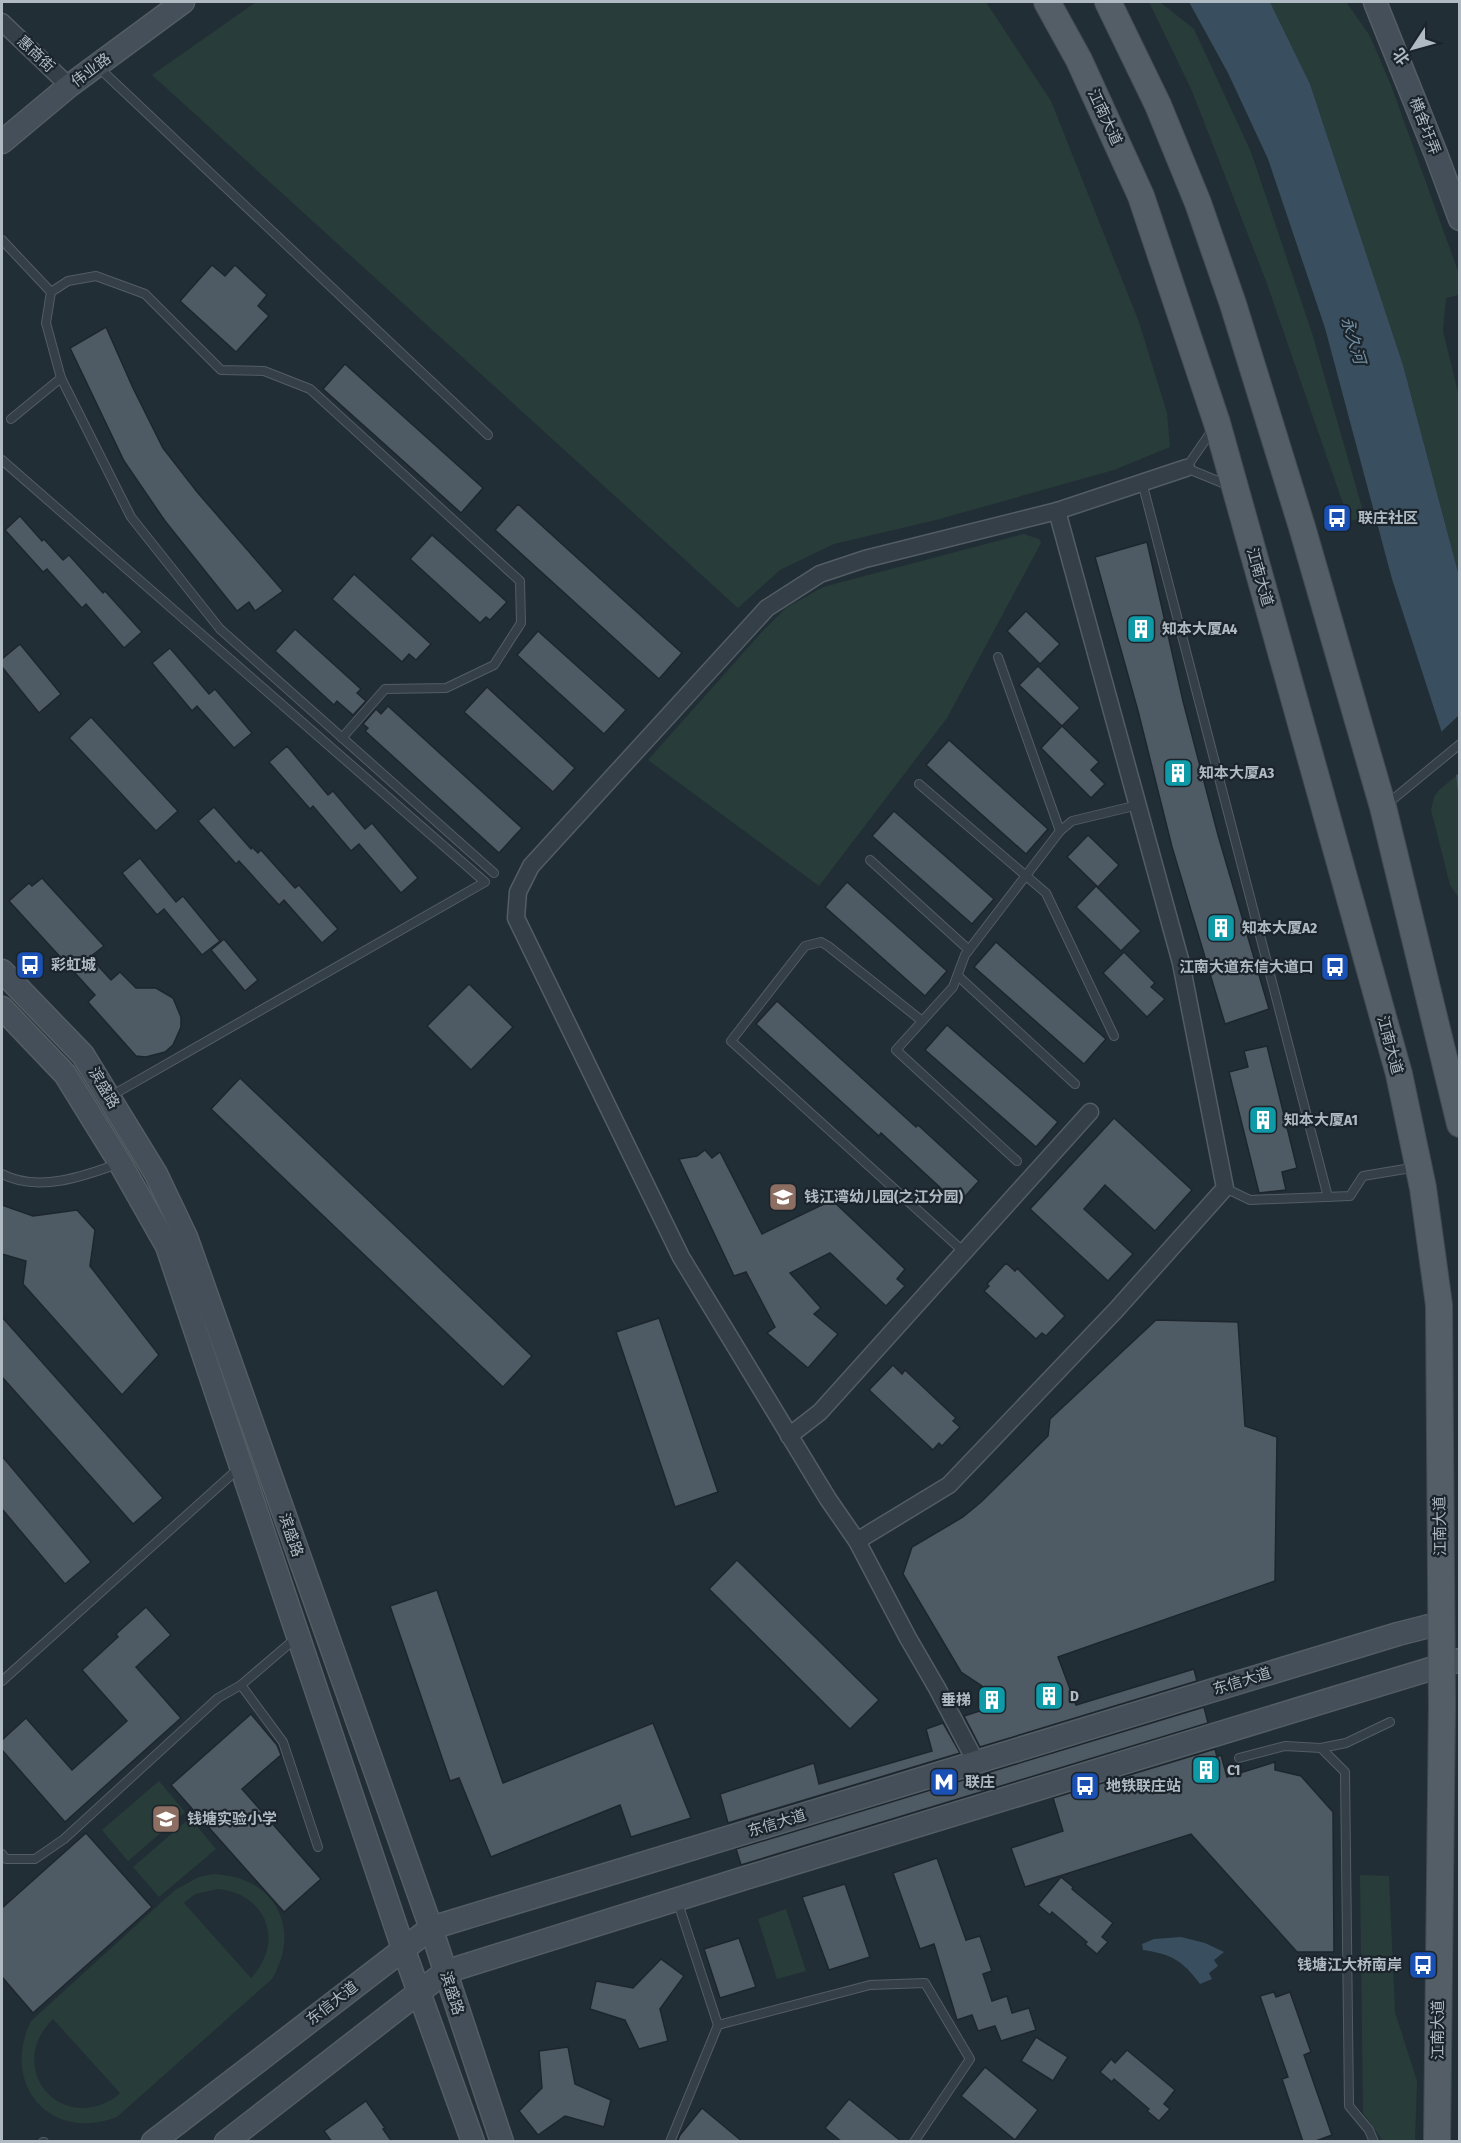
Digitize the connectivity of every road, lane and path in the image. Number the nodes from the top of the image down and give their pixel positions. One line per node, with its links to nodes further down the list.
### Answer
1 (183, 2): 6 (main road, 伟业路)
2 (1047, 2): 14 (main road, 江南大道)
3 (1108, 2): 26 (main road)
4 (1375, 2): 9 (main road, 横舍圩弄)
5 (2, 22): 7 (street, 惠商街)
6 (97, 66): 7 (main road, 伟业路); 15 (lane)
7 (69, 86): 8 (main road, 伟业路)
8 (2, 142)
9 (1460, 219)
10 (2, 240): 11 (lane)
11 (51, 292): 12 (lane); 22 (lane)
12 (61, 378): 13 (lane); 22 (lane)
13 (11, 419)
14 (1217, 423): 17 (lane); 19 (main road, 江南大道)
15 (488, 435)
16 (2, 460): 38 (lane)
17 (1186, 468): 18 (street); 19 (lane)
18 (1142, 482): 20 (street); 46 (lane)
19 (1235, 488): 43 (main road, 江南大道)
20 (1057, 511): 25 (street); 48 (street)
21 (998, 657): 27 (lane)
22 (342, 738): 29 (lane)
23 (1460, 744): 26 (lane)
24 (919, 784): 30 (lane)
25 (1138, 805): 27 (lane); 45 (street)
26 (1383, 807): 40 (main road)
27 (1060, 831): 30 (lane)
28 (870, 860): 31 (lane)
29 (494, 873)
30 (1026, 876): 31 (lane); 36 (lane)
31 (969, 950): 33 (lane)
32 (2, 971): 38 (main road, 滨盛路)
33 (958, 976): 35 (lane); 37 (lane)
34 (2, 1008): 42 (main road, 滨盛路)
35 (922, 1022): 41 (lane); 47 (lane)
36 (1114, 1036)
37 (1075, 1084)
38 (109, 1097): 63 (main road, 滨盛路)
39 (1090, 1112): 47 (street)
40 (1460, 1124)
41 (1017, 1161)
42 (120, 1163): 44 (lane); 49 (main road, 滨盛路)
43 (1418, 1167): 46 (lane); 51 (main road, 江南大道)
44 (2, 1174)
45 (1225, 1188): 46 (lane); 50 (street)
46 (1328, 1197)
47 (964, 1252): 48 (street)
48 (789, 1436): 50 (street)
49 (241, 1466): 52 (main road, 滨盛路); 54 (lane)
50 (857, 1541): 59 (street)
51 (1450, 1620): 53 (main road, 江南大道); 59 (main road, 东信大道)
52 (298, 1636): 55 (lane); 64 (main road, 滨盛路)
53 (1451, 1663): 62 (main road); 75 (main road, 江南大道)
54 (2, 1681)
55 (241, 1685): 60 (lane); 61 (lane)
56 (1390, 1722): 57 (lane)
57 (1321, 1748): 58 (lane); 74 (lane)
58 (1239, 1758)
59 (976, 1762): 63 (main road, 东信大道)
60 (318, 1847)
61 (2, 1854)
62 (677, 1899): 65 (main road); 67 (lane)
63 (431, 1928): 64 (main road, 东信大道); 65 (main road, 滨盛路)
64 (404, 1948): 66 (main road, 滨盛路); 68 (main road, 东信大道)
65 (445, 1972): 66 (main road); 71 (main road, 滨盛路)
66 (420, 1992): 69 (main road); 70 (main road, 滨盛路)
67 (718, 2025): 72 (lane); 73 (lane)
68 (153, 2142)
69 (226, 2142)
70 (473, 2142)
71 (502, 2142)
72 (670, 2142)
73 (914, 2142)
74 (1374, 2142)
75 (1437, 2142)

